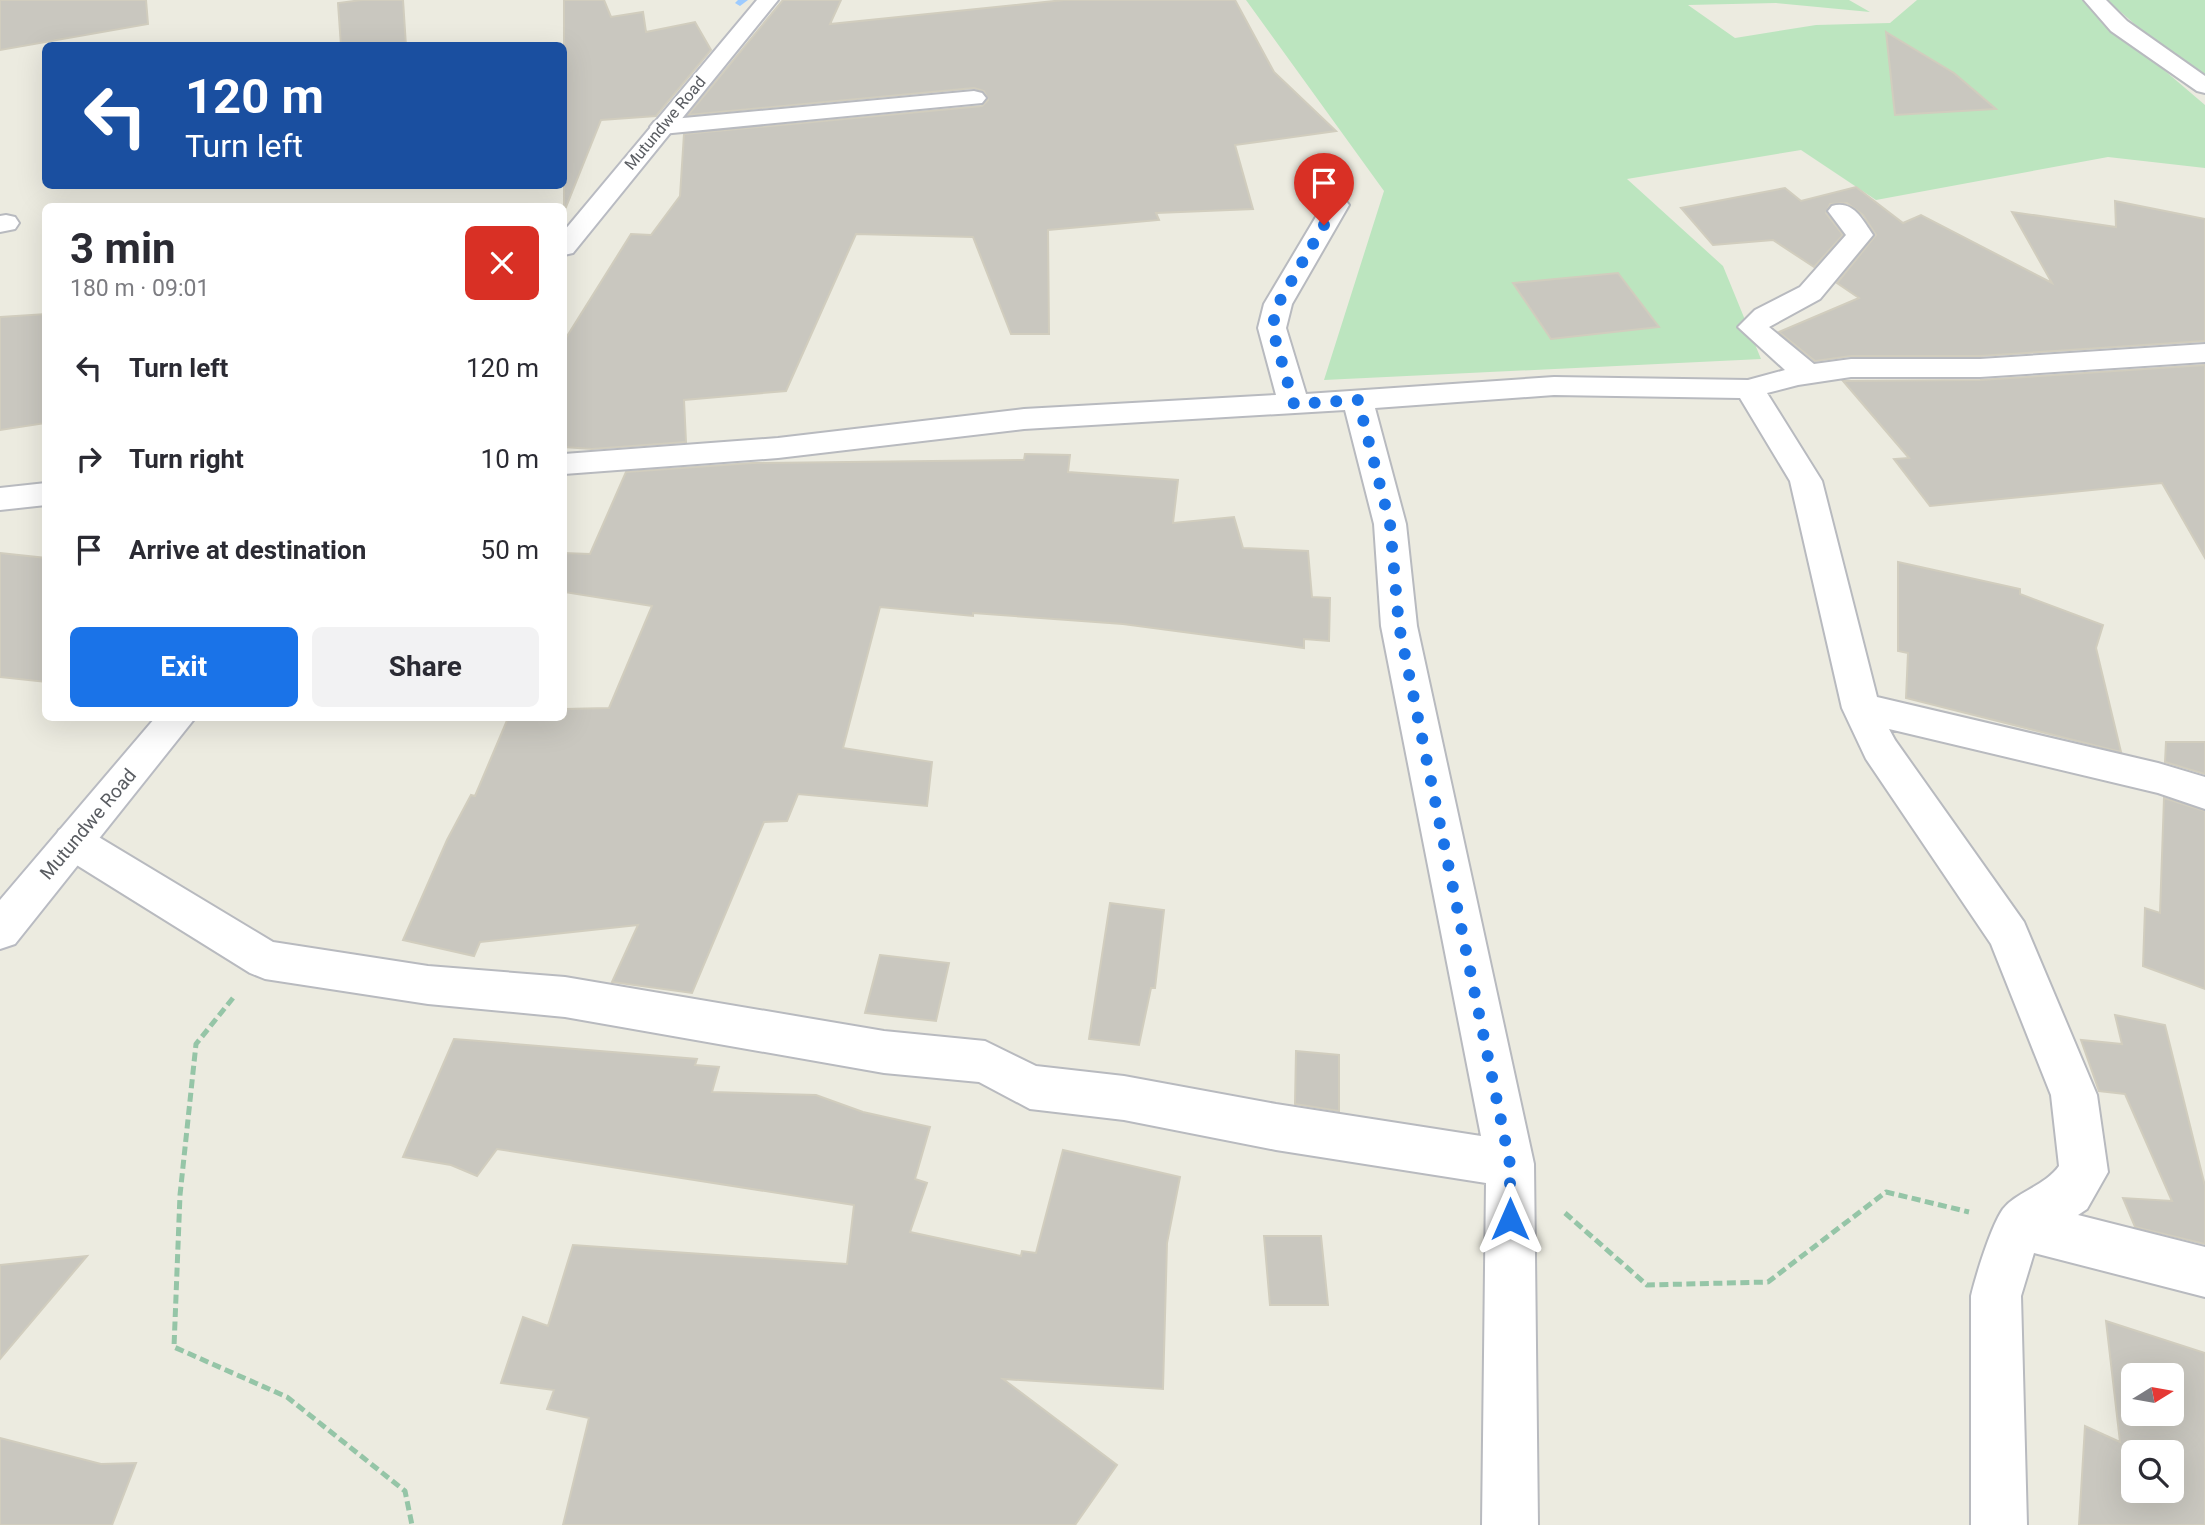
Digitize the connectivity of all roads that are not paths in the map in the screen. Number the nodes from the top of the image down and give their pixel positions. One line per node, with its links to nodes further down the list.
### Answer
1 (768, 0): 5 (street, Mutundwe Road)
2 (2094, 0): 3 (street)
3 (2205, 86)
4 (974, 98): 5 (street)
5 (662, 127): 8 (street, Mutundwe Road)
6 (1336, 205): 13 (street)
7 (1841, 211): 10 (street)
8 (567, 243)
9 (2205, 353): 10 (street)
10 (1808, 374): 11 (street)
11 (1749, 389): 12 (street); 17 (street)
12 (1358, 400): 13 (street); 22 (street)
13 (1294, 404): 14 (street)
14 (567, 464)
15 (42, 494): 16 (street)
16 (0, 499)
17 (1861, 708): 19 (street); 23 (street)
18 (174, 721): 20 (street, Mutundwe Road)
19 (2205, 793)
20 (73, 842): 21 (street, Mutundwe Road); 22 (street)
21 (0, 931)
22 (1510, 1164): 25 (street)
23 (2021, 1225): 24 (street); 26 (street)
24 (2205, 1272)
25 (1510, 1525)
26 (1999, 1525)

